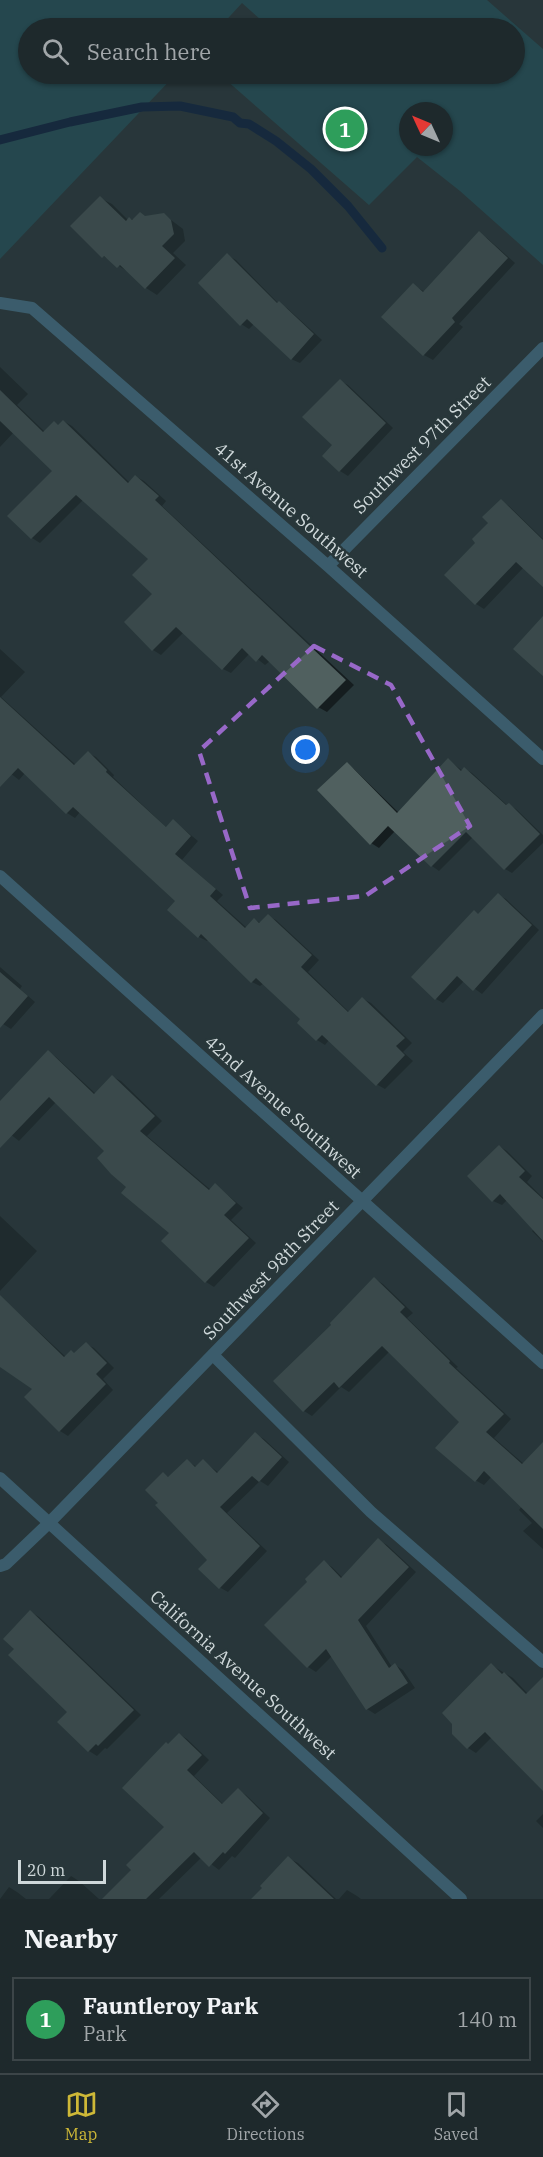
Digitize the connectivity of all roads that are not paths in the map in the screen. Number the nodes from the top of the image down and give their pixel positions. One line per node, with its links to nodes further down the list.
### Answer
1 (3, 303): 3 (street, 41st Avenue Southwest)
2 (543, 348): 3 (street, Southwest 97th Street)
3 (328, 566): 4 (street, 41st Avenue Southwest)
4 (543, 759)
5 (0, 876): 7 (street, 42nd Avenue Southwest)
6 (543, 1015): 7 (street, Southwest 98th Street)
7 (362, 1202): 8 (street, Southwest 98th Street); 9 (street, 42nd Avenue Southwest)
8 (213, 1355): 11 (street, Southwest 98th Street); 13 (street)
9 (543, 1363)
10 (0, 1478): 11 (street, California Avenue Southwest)
11 (49, 1523): 12 (street, Southwest 98th Street); 14 (street, California Avenue Southwest)
12 (0, 1566)
13 (543, 1662)
14 (461, 1899)

